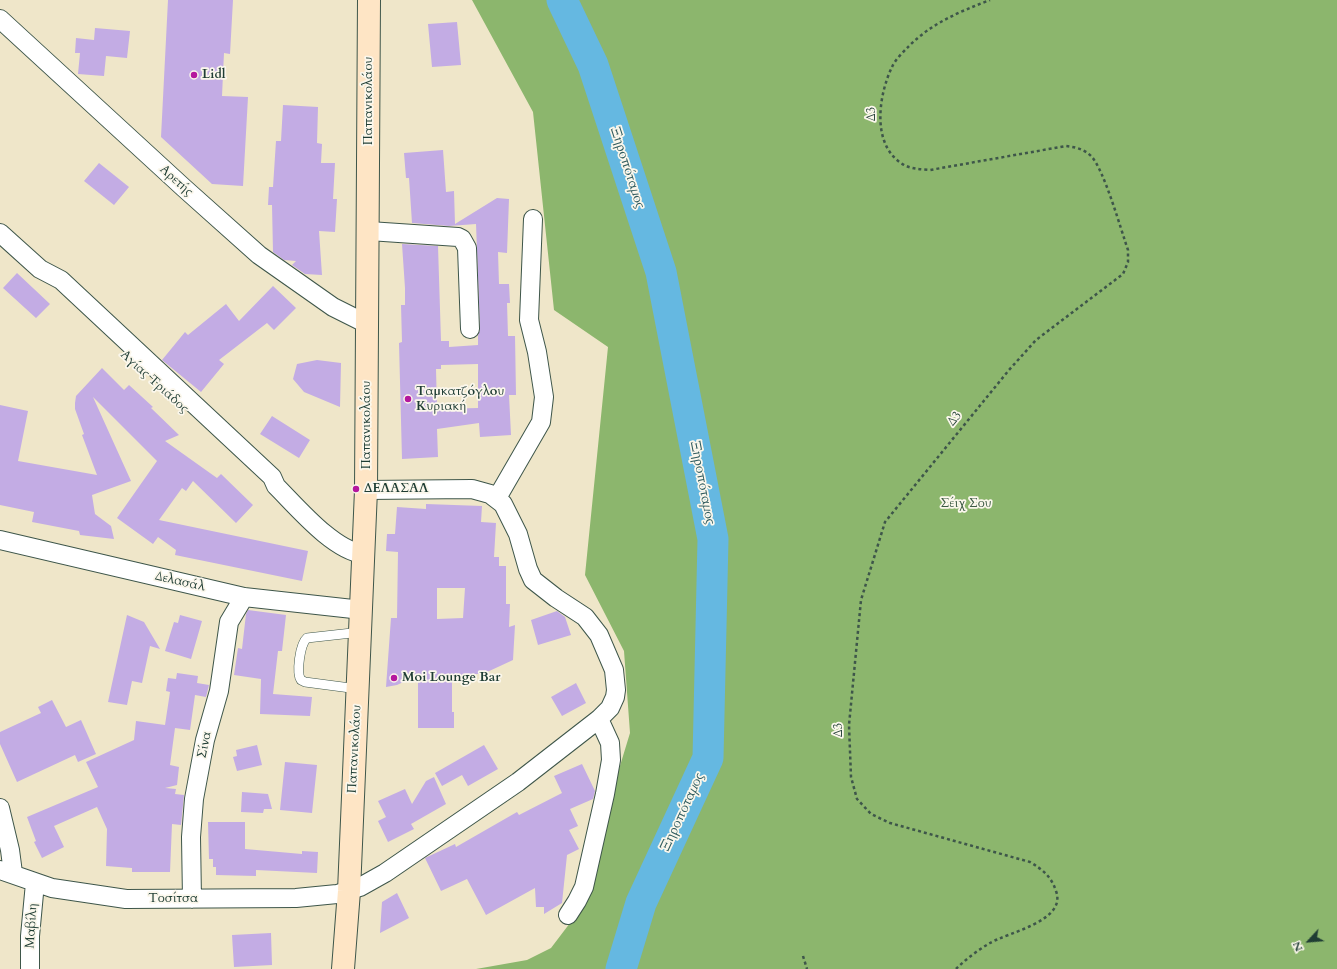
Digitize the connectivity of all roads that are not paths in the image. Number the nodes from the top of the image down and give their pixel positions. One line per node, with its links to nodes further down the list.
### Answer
1 (369, 0): 4 (main road, Παπανικολάου)
2 (0, 19): 6 (street, Αρετής)
3 (533, 219): 9 (street)
4 (369, 231): 6 (main road, Παπανικολάου); 7 (street)
5 (0, 233): 11 (street, Αγίας Τριάδος)
6 (367, 324): 8 (main road, Παπανικολάου)
7 (470, 329)
8 (366, 490): 9 (street); 11 (main road, Παπανικολάου)
9 (497, 498): 16 (street, Τοσίτσα)
10 (0, 540): 12 (street, Δελασάλ)
11 (363, 554): 13 (main road, Παπανικολάου)
12 (244, 597): 13 (street, Δελασάλ); 21 (street, Σίνα)
13 (362, 610): 14 (main road, Παπανικολάου)
14 (361, 632): 15 (main road, Παπανικολάου); 15 (lane)
15 (358, 689): 20 (main road, Παπανικολάου)
16 (599, 719): 20 (street, Τοσίτσα); 22 (street)
17 (0, 808): 18 (street)
18 (6, 872): 19 (street, Τοσίτσα)
19 (35, 883): 21 (street, Τοσίτσα); 23 (street, Μαβίλη)
20 (349, 891): 21 (street, Τοσίτσα); 24 (main road, Παπανικολάου)
21 (192, 899)
22 (568, 915)
23 (30, 969)
24 (343, 969)

